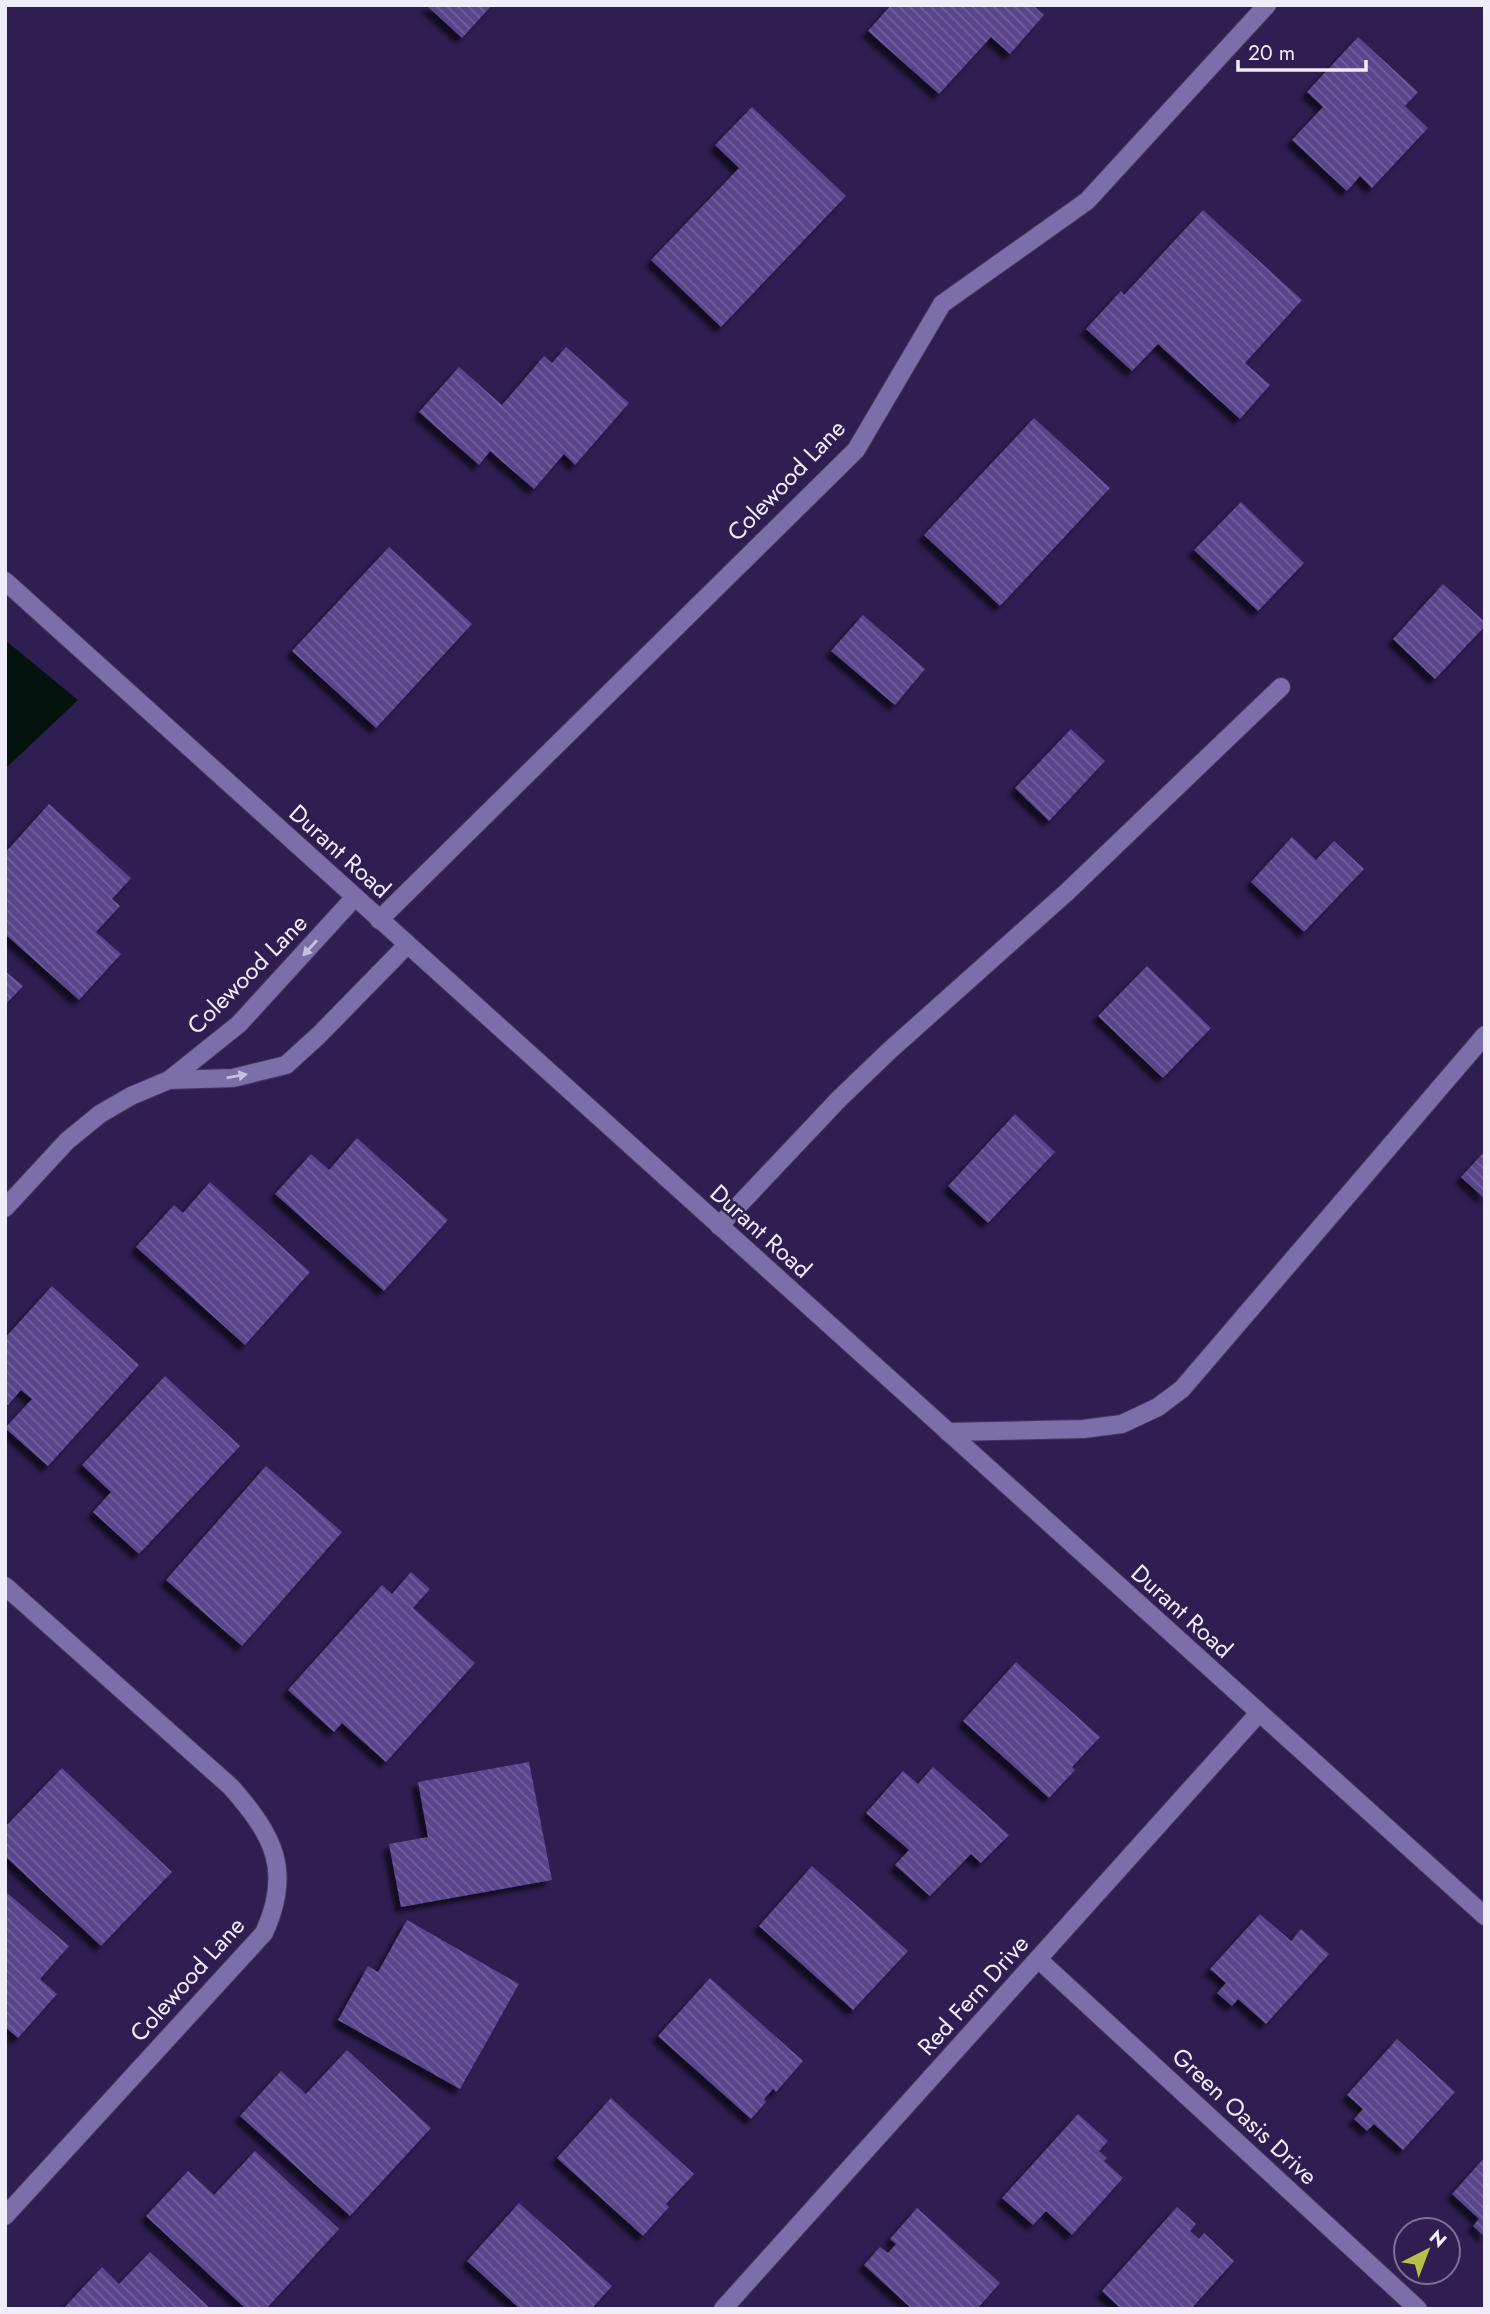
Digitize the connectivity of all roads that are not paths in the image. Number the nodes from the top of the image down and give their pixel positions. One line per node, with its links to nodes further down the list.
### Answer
1 (1267, 5): 5 (street, Colewood Lane)
2 (5, 581): 4 (street, Durant Road)
3 (1282, 687): 10 (street)
4 (355, 897): 5 (street, Durant Road); 8 (street, Colewood Lane, one-way to 8)
5 (379, 920): 6 (street, Durant Road)
6 (407, 945): 8 (street, Colewood Lane, one-way to 6); 10 (street, Durant Road)
7 (1485, 1035): 11 (street)
8 (169, 1080): 9 (street, Colewood Lane)
9 (5, 1208)
10 (719, 1226): 11 (street, Durant Road)
11 (948, 1432): 13 (street, Durant Road)
12 (5, 1586): 16 (street, Colewood Lane)
13 (1259, 1713): 14 (street, Durant Road); 15 (street, Red Fern Drive)
14 (1485, 1916)
15 (1038, 1959): 17 (street, Red Fern Drive); 18 (street, Green Oasis Drive)
16 (5, 2216)
17 (723, 2309)
18 (1418, 2309)

